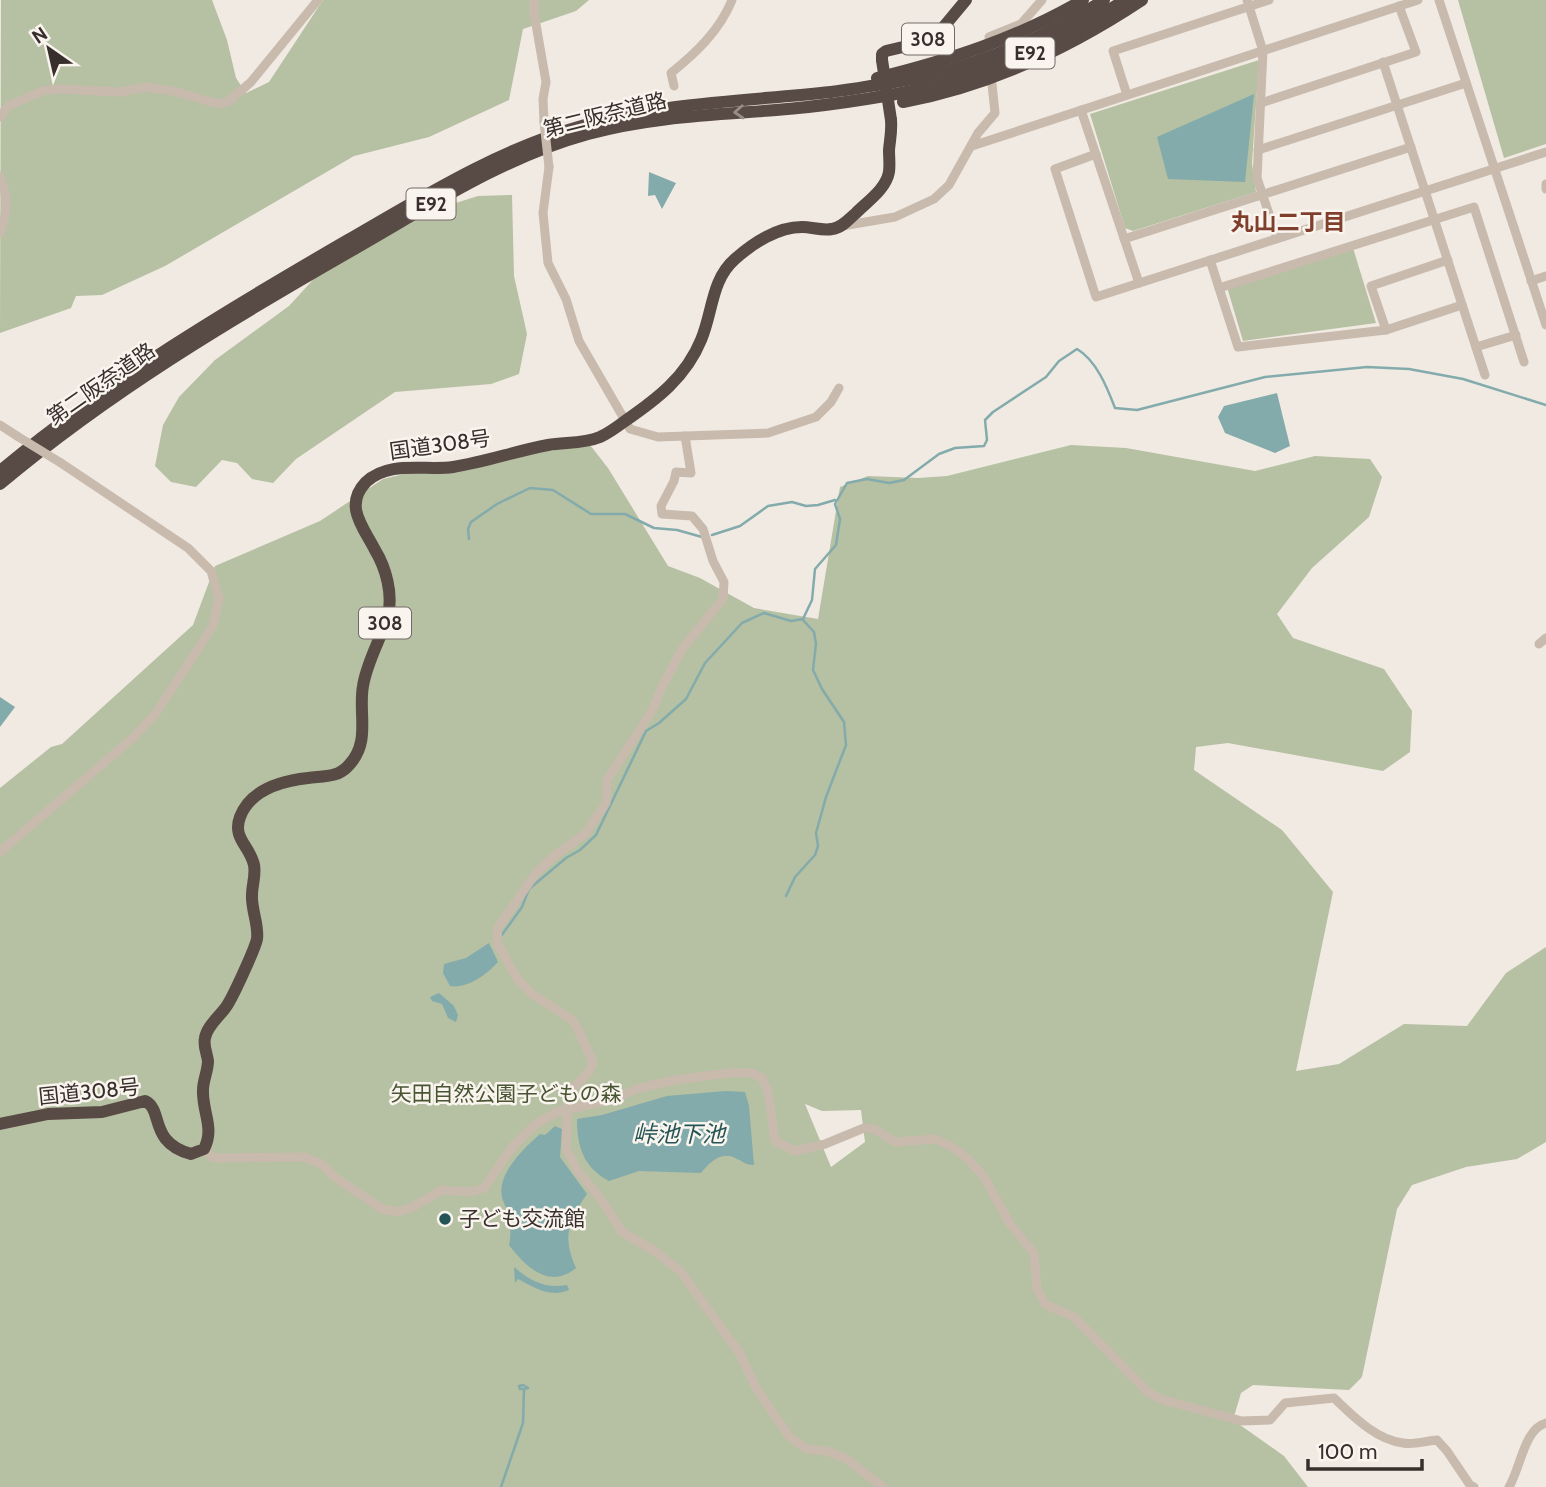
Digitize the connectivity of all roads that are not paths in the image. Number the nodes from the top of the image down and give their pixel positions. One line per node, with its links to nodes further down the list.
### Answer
1 (318, 0): 28 (street)
2 (534, 0): 57 (street, bridge)
3 (732, 0): 21 (street)
4 (967, 0): 39 (highway, 308, bridge)
5 (1042, 0): 15 (street)
6 (1083, 0): 23 (highway)
7 (1104, 0): 18 (highway, 第二阪奈道路 / E92, bridge)
8 (1125, 0): 18 (highway, 第二阪奈道路 / E92, bridge)
9 (1142, 0): 26 (highway)
10 (1269, 0): 13 (street)
11 (1418, 0): 14 (street)
12 (1439, 0): 19 (street)
13 (1248, 3): 16 (street); 22 (street)
14 (1399, 6): 16 (street); 17 (street)
15 (989, 37)
16 (1263, 51): 22 (street); 24 (street)
17 (1383, 62): 24 (street); 25 (street)
18 (926, 82): 23 (highway, 第二阪奈道路 / E92); 26 (highway, 第二阪奈道路 / E92)
19 (1466, 83): 25 (street); 34 (street)
20 (992, 84): 29 (street)
21 (674, 86)
22 (1127, 95): 27 (street)
23 (774, 97): 60 (highway, 第二阪奈道路 / E92)
24 (1261, 103): 31 (street)
25 (1397, 105): 30 (street); 31 (street)
26 (776, 110): 61 (highway, 第二阪奈道路 / E92, one-way to 61)
27 (1081, 110): 29 (street); 33 (street)
28 (0, 117)
29 (972, 146): 39 (street)
30 (1411, 147): 36 (street); 37 (street)
31 (1258, 149): 37 (street)
32 (1546, 152): 34 (street)
33 (1096, 154): 42 (street); 47 (street)
34 (1495, 168): 36 (street); 46 (street)
35 (0, 176): 40 (street)
36 (1425, 191): 38 (street); 41 (street)
37 (1262, 195): 41 (street); 42 (street)
38 (1435, 220): 44 (street); 48 (street); 52 (street)
39 (842, 226): 57 (highway, 国道308号 / 308)
40 (0, 233)
41 (1277, 238): 43 (street)
42 (1124, 239): 47 (street)
43 (1210, 260): 47 (street); 48 (street)
44 (1448, 260): 49 (street); 51 (street)
45 (1546, 276): 46 (street)
46 (1531, 281): 50 (street)
47 (1139, 283)
48 (1219, 288): 51 (street)
49 (1462, 304): 51 (street); 53 (street)
50 (1546, 325)
51 (1387, 330)
52 (1516, 335): 53 (street); 54 (street)
53 (1476, 347): 55 (street)
54 (1524, 362)
55 (1485, 375)
56 (839, 388): 59 (street)
57 (625, 421): 59 (street); 65 (highway, 国道308号 / 308)
58 (0, 425): 62 (street, bridge)
59 (685, 436): 63 (street)
60 (0, 471)
61 (0, 484)
62 (0, 852)
63 (568, 1110): 65 (street); 67 (street); 68 (street)
64 (0, 1124): 65 (highway, 国道308号)
65 (204, 1149)
66 (1546, 1423): 69 (street)
67 (883, 1487)
68 (1474, 1487)
69 (1509, 1487)

